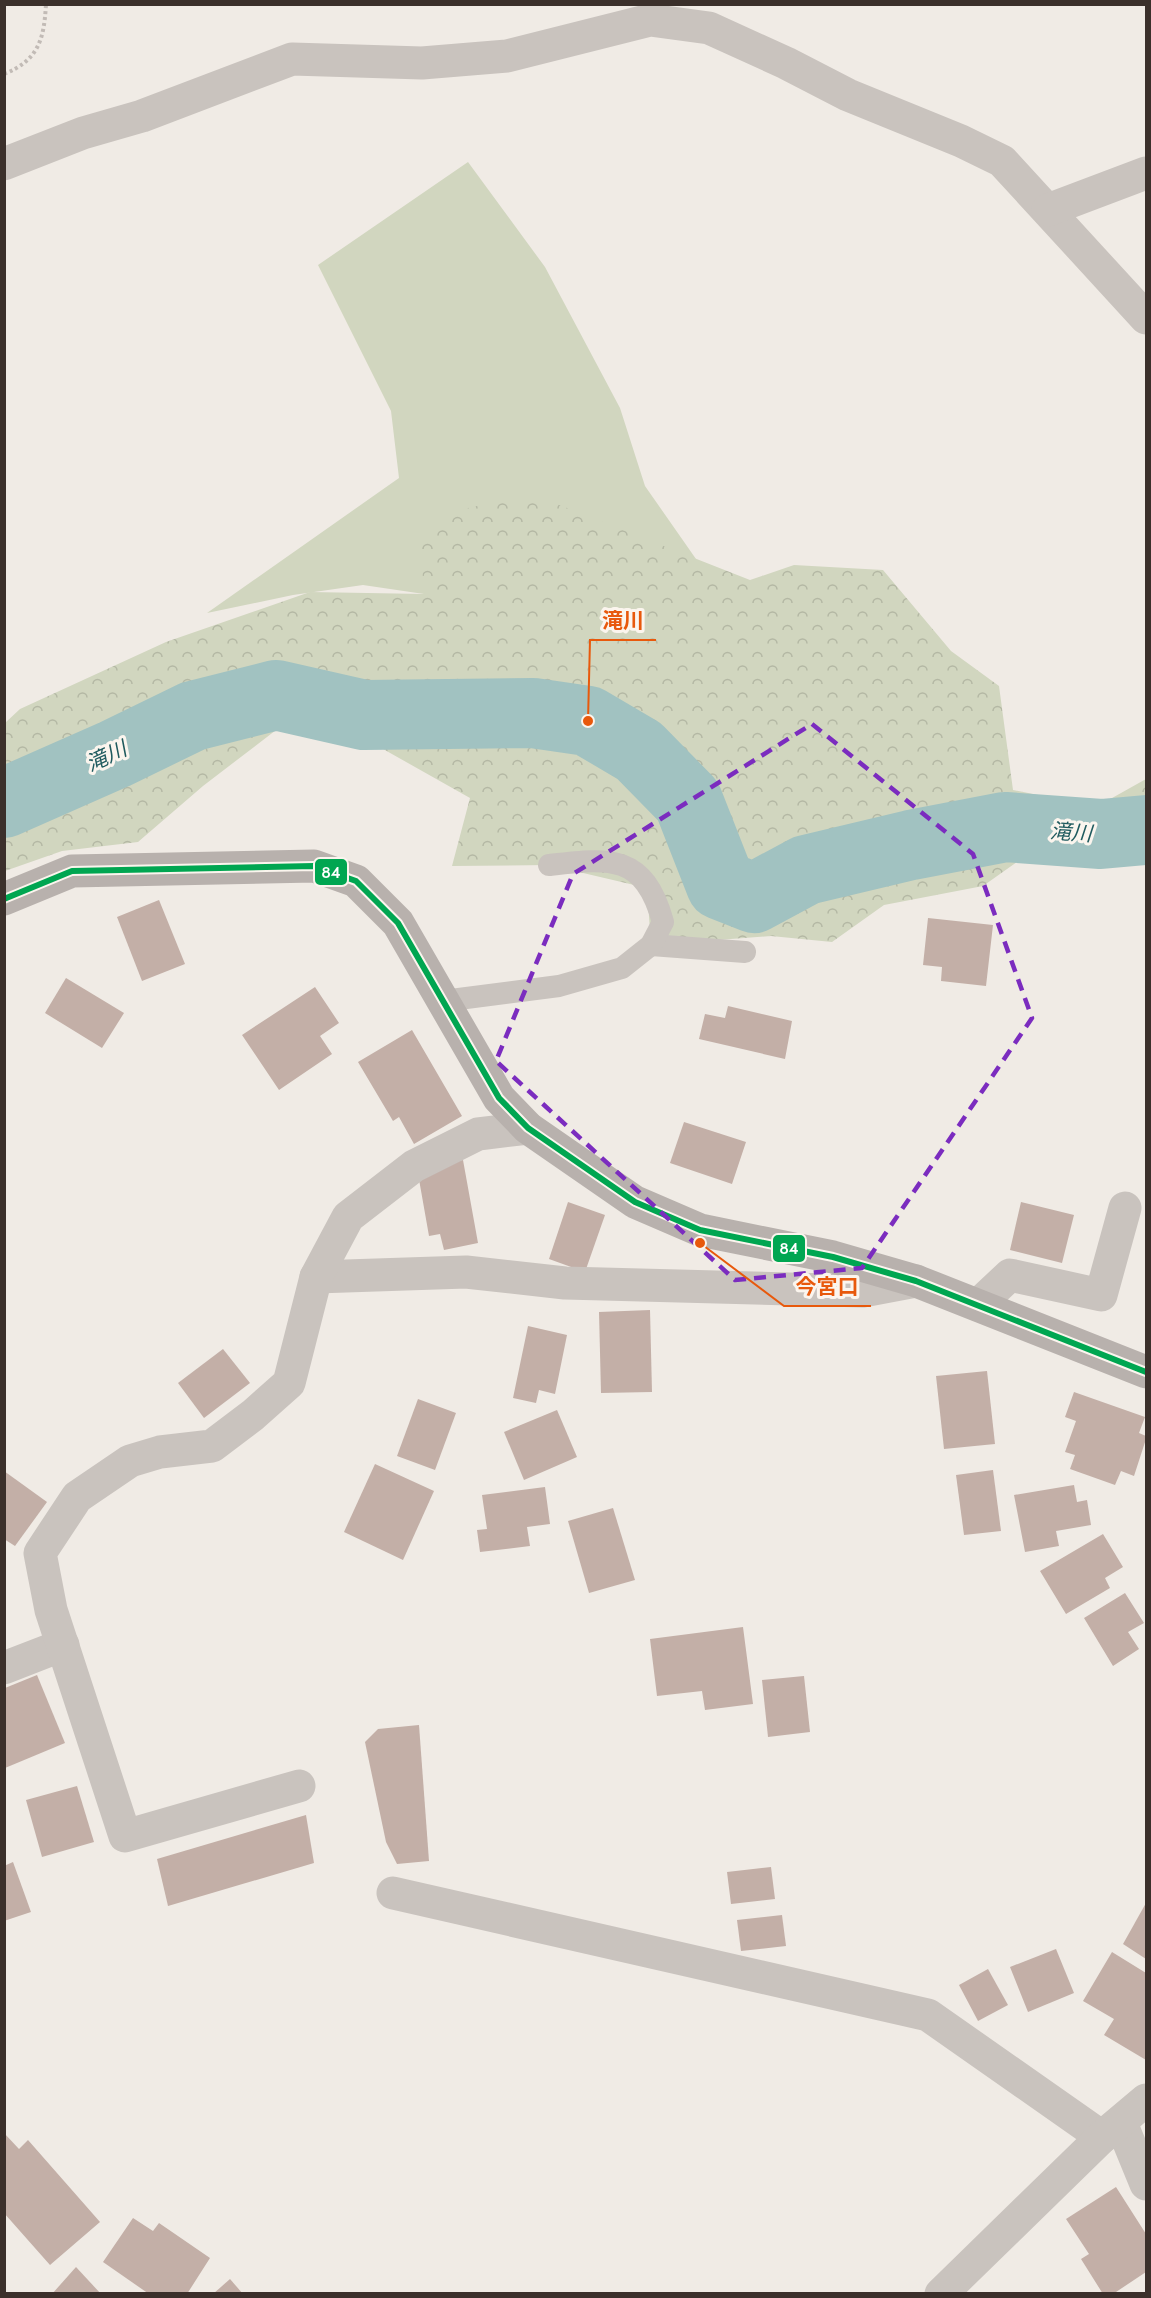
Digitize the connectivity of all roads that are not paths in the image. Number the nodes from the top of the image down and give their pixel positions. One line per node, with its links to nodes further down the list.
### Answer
1 (4, 164): 3 (street)
2 (1146, 173): 3 (street)
3 (1048, 210): 4 (street)
4 (1146, 318)
5 (549, 865): 7 (lane)
6 (4, 898): 9 (main road)
7 (651, 945): 8 (lane); 9 (lane)
8 (746, 952)
9 (443, 1001): 10 (main road)
10 (528, 1128): 12 (street); 13 (main road)
11 (1125, 1208): 14 (street)
12 (316, 1277): 13 (street); 16 (street)
13 (916, 1281): 14 (main road)
14 (978, 1305): 15 (main road)
15 (1146, 1372)
16 (63, 1646): 17 (street); 18 (street)
17 (4, 1668)
18 (299, 1786)
19 (393, 1893): 21 (street)
20 (1146, 2100): 21 (street)
21 (1112, 2130): 22 (street); 23 (street)
22 (1146, 2184)
23 (941, 2294)

